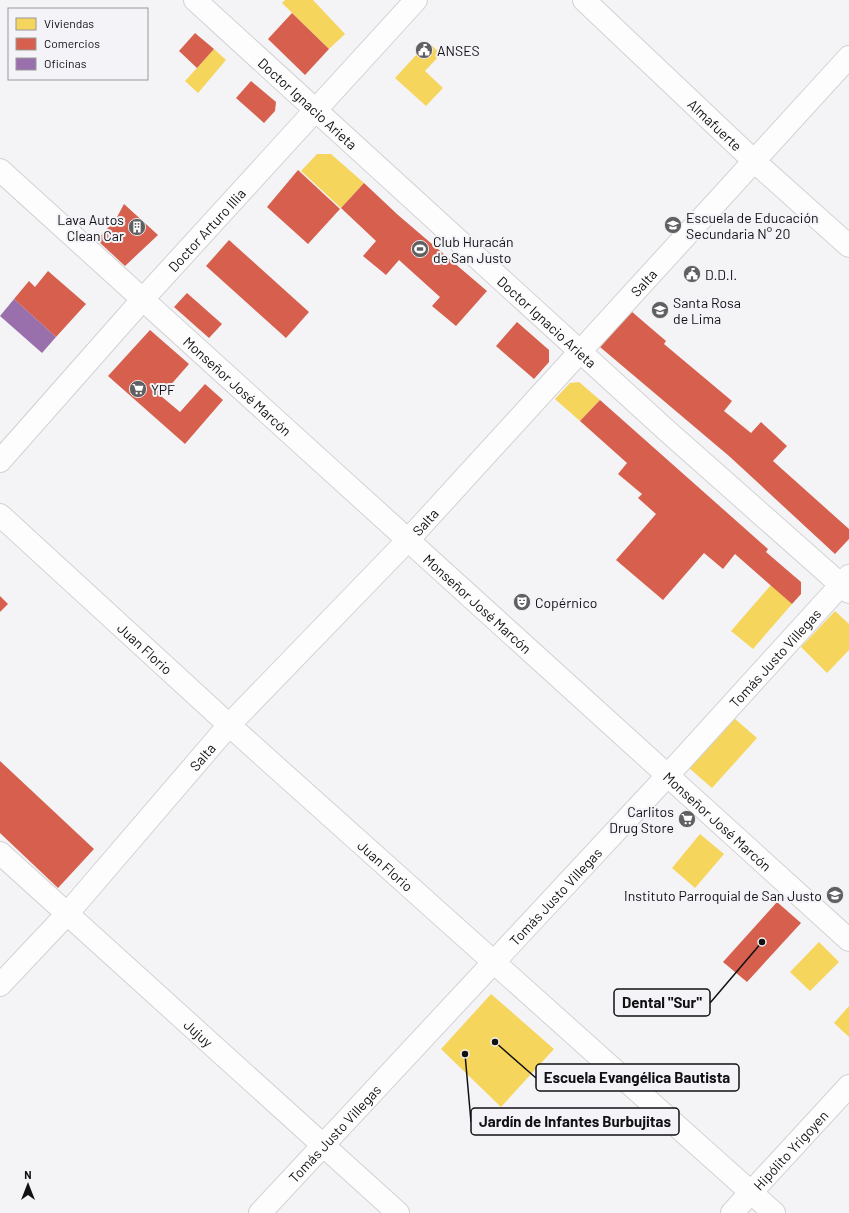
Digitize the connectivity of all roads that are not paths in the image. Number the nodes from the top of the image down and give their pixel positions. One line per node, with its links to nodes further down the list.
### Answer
1 (195, 0): 5 (street, Doctor Ignacio Arieta)
2 (416, 0): 5 (street, Doctor Arturo Illia)
3 (584, 0): 6 (street, Almafuerte)
4 (849, 57): 6 (street, Salta)
5 (316, 110): 9 (street, Doctor Arturo Illia); 10 (street, Doctor Ignacio Arieta)
6 (754, 161): 8 (street, Almafuerte); 10 (street, Salta)
7 (0, 170): 9 (street, Monseñor José Marcón)
8 (849, 246)
9 (143, 299): 11 (street, Doctor Arturo Illia); 13 (street, Monseñor José Marcón)
10 (581, 350): 13 (street, Salta); 14 (street, Doctor Ignacio Arieta)
11 (0, 461)
12 (0, 515): 15 (street, Juan Florio)
13 (408, 540): 15 (street, Salta); 16 (street, Monseñor José Marcón)
14 (846, 584): 16 (street, Tomás Justo Villegas)
15 (229, 725): 18 (street, Salta); 20 (street, Juan Florio)
16 (668, 775): 19 (street, Monseñor José Marcón); 20 (street, Tomás Justo Villegas)
17 (0, 853): 18 (street, Jujuy)
18 (67, 914): 21 (street, Salta); 23 (street, Jujuy)
19 (849, 940)
20 (494, 961): 23 (street, Tomás Justo Villegas); 24 (street, Juan Florio)
21 (0, 985)
22 (849, 1086): 24 (street, Hipólito Yrigoyen)
23 (324, 1145): 25 (street, Tomás Justo Villegas); 26 (street, Jujuy)
24 (752, 1192): 27 (street, Hipólito Yrigoyen); 28 (street, Juan Florio)
25 (260, 1213)
26 (398, 1213)
27 (732, 1213)
28 (774, 1213)

